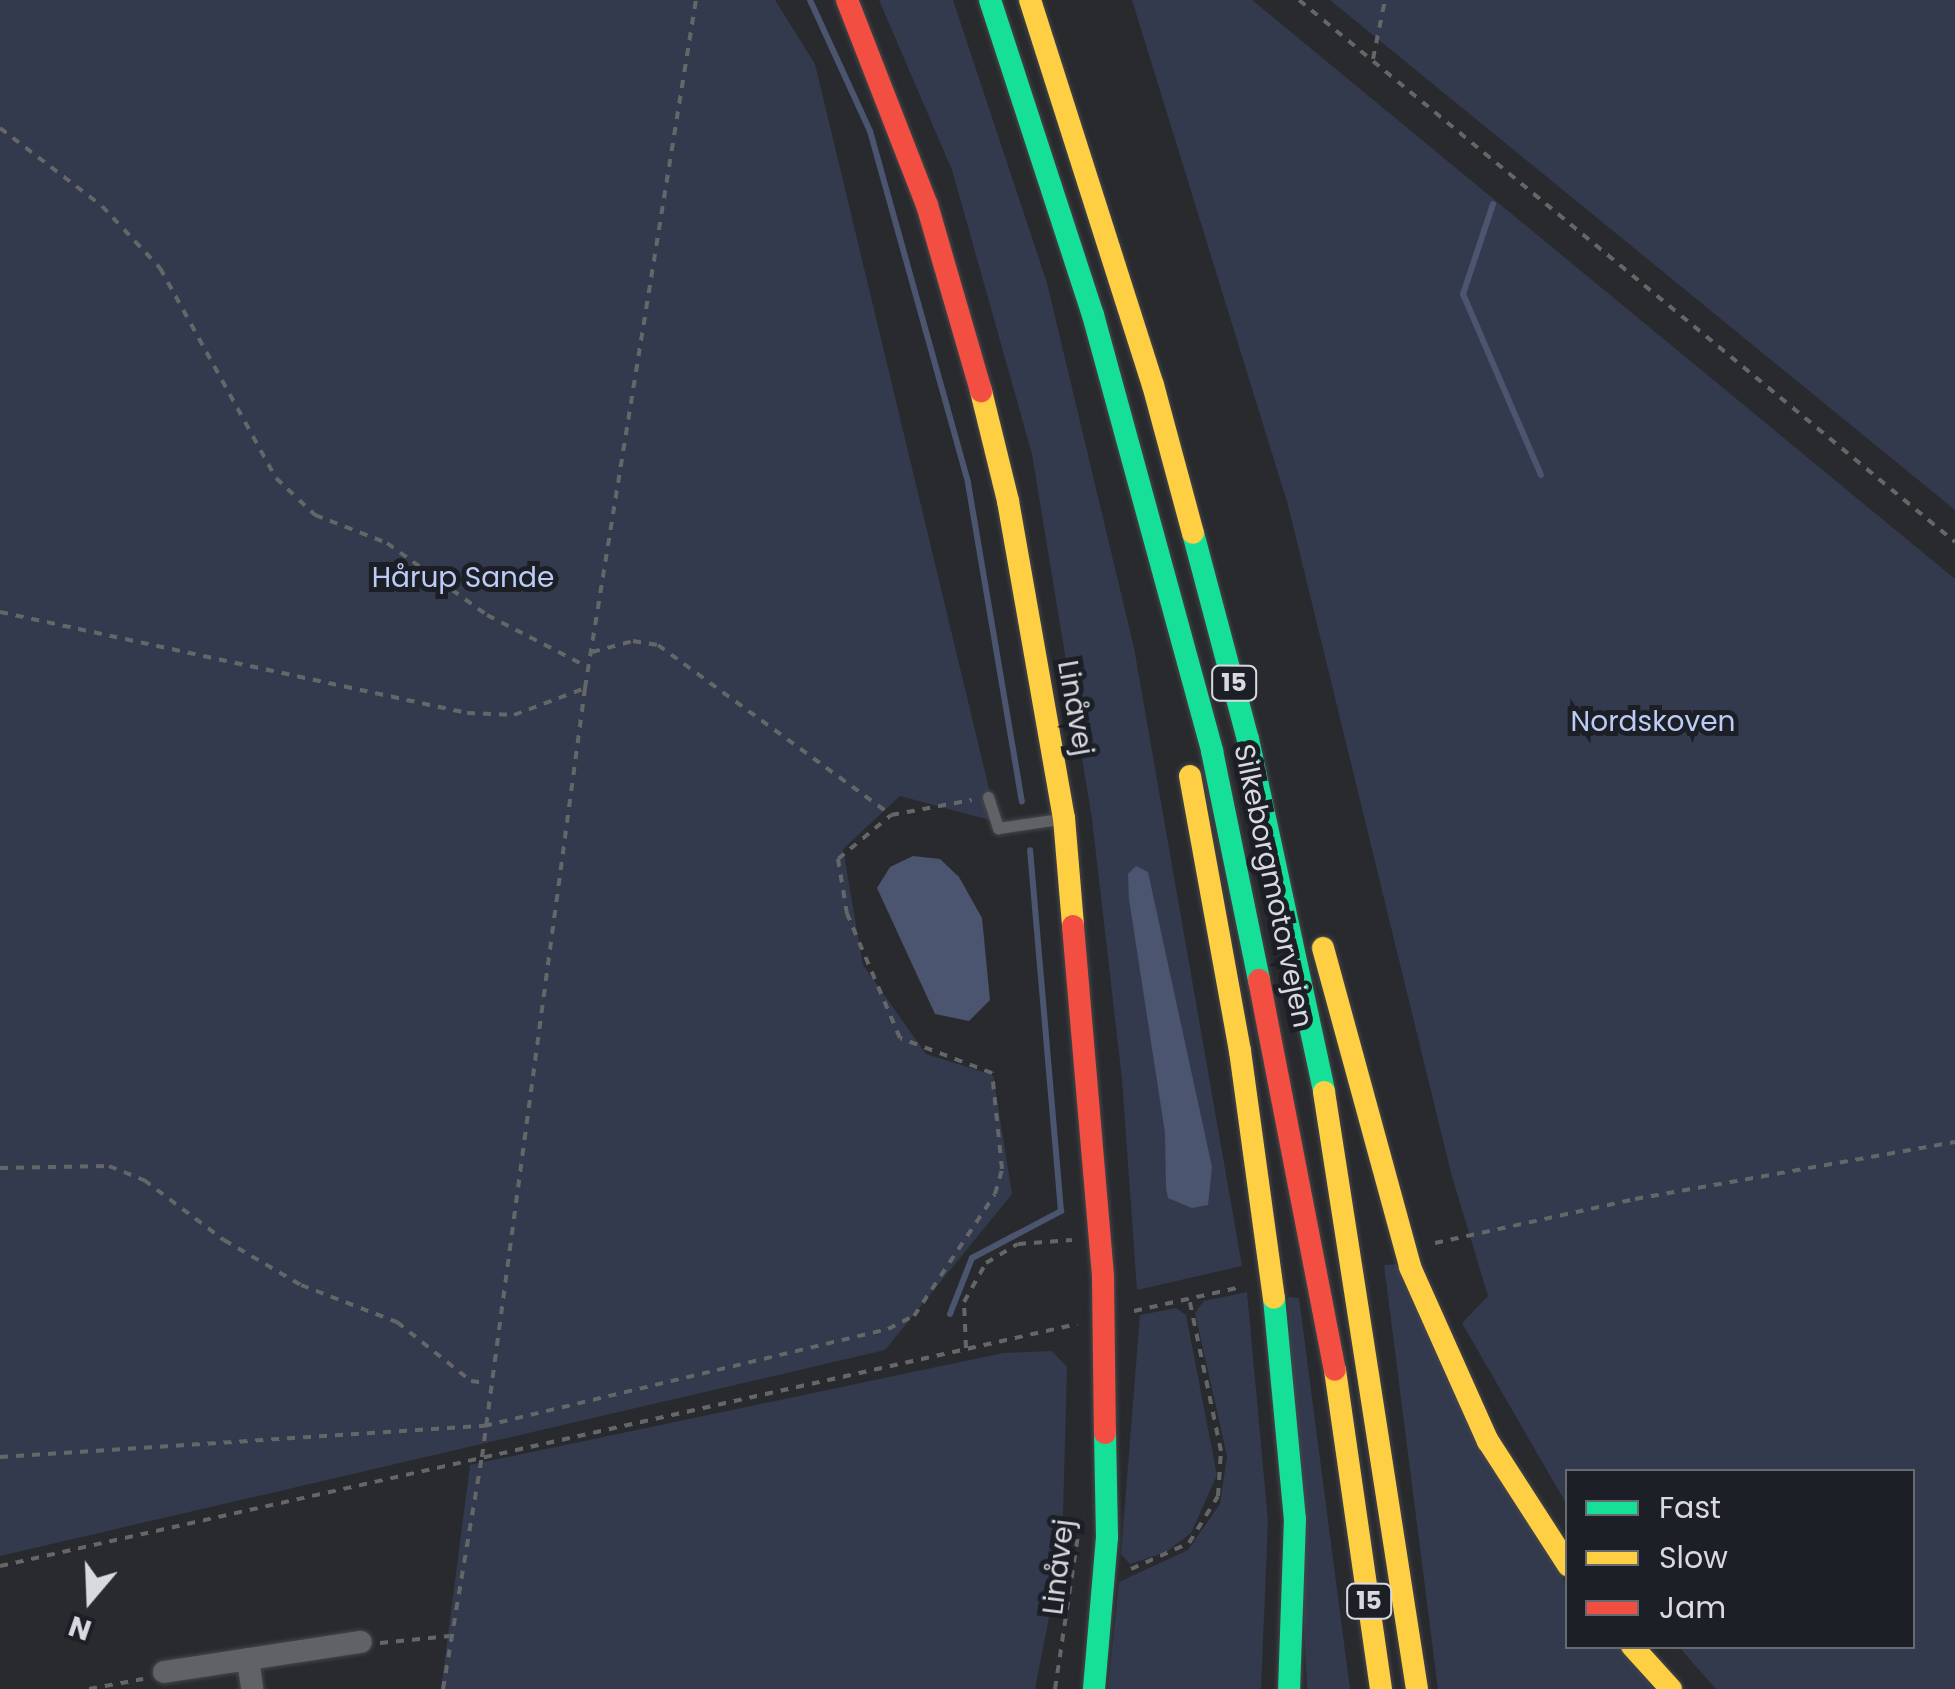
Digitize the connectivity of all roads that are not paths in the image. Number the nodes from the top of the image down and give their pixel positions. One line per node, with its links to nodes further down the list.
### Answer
1 (847, 0): 7 (main road, Linåvej)
2 (990, 0): 5 (main road, Silkeborgmotorvejen / 15)
3 (1030, 0): 4 (main road, Silkeborgmotorvejen / 15)
4 (1108, 234): 8 (main road); 21 (main road, Silkeborgmotorvejen / 15)
5 (1093, 316): 19 (main road); 20 (main road, Silkeborgmotorvejen / 15)
6 (988, 797): 7 (lane)
7 (1064, 818): 10 (main road, Linåvej)
8 (1294, 834)
9 (1318, 927): 11 (main road)
10 (1104, 1452): 17 (main road, Linåvej); 18 (main road, Linåvej)
11 (1565, 1560)
12 (361, 1642): 14 (street)
13 (1635, 1649): 22 (main road)
14 (248, 1659): 15 (street); 16 (street)
15 (164, 1672)
16 (252, 1689)
17 (1074, 1689)
18 (1094, 1689)
19 (1289, 1689)
20 (1380, 1689)
21 (1417, 1689)
22 (1671, 1689)

